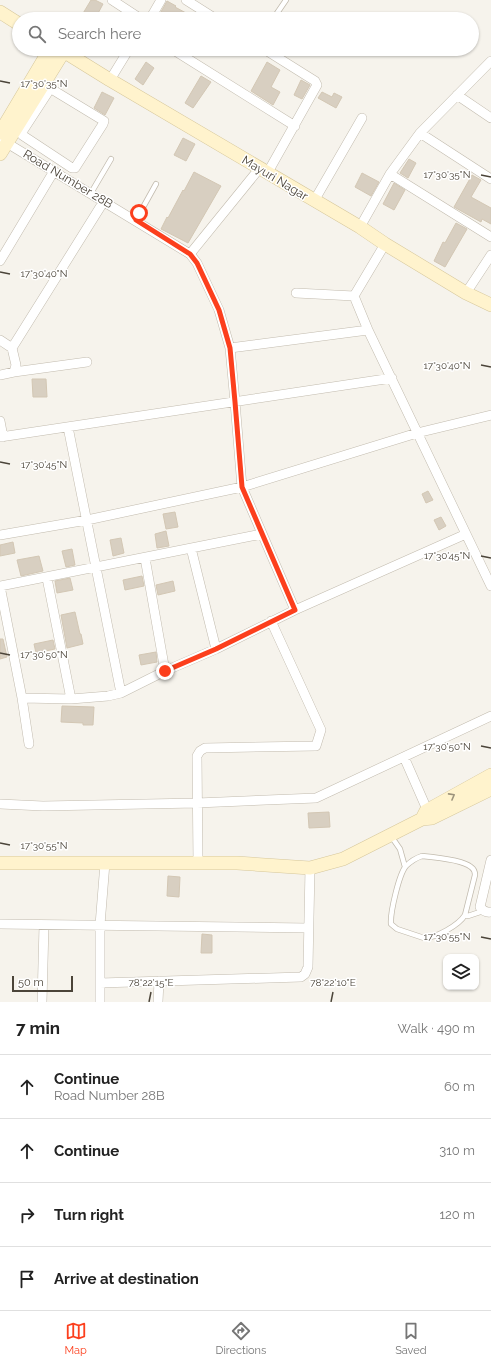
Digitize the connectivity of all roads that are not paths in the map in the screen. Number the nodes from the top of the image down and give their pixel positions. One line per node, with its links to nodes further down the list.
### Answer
1 (112, 0): 6 (street)
2 (161, 0): 7 (street)
3 (186, 0): 8 (street)
4 (286, 0): 9 (lane)
5 (0, 12): 10 (street)
6 (130, 12)
7 (154, 12)
8 (205, 12)
9 (278, 12)
10 (12, 20)
11 (47, 56): 20 (street)
12 (58, 56): 20 (street)
13 (72, 56): 18 (street, Mayuri Nagar)
14 (125, 56): 18 (street)
15 (183, 56): 23 (street)
16 (275, 56): 23 (street)
17 (491, 61): 19 (street)
18 (110, 80): 28 (street, Mayuri Nagar)
19 (456, 95): 22 (street); 24 (street)
20 (25, 110): 20 (street); 25 (street)
21 (362, 118): 35 (street)
22 (491, 118)
23 (295, 126): 28 (street)
24 (420, 133): 30 (street); 31 (street)
25 (2, 138): 26 (street); 29 (street, Road Number 28B)
26 (0, 154)
27 (110, 159): 33 (lane)
28 (264, 170): 35 (street, Mayuri Nagar); 40 (street)
29 (54, 171): 33 (street, Road Number 28B); 42 (street)
30 (390, 174): 37 (street); 38 (street)
31 (491, 179)
32 (156, 184): 36 (lane)
33 (91, 193): 34 (street, Road Number 28B)
34 (104, 201): 36 (street, Road Number 28B); 49 (street)
35 (314, 201): 37 (street, Mayuri Nagar)
36 (136, 220): 40 (street, Road Number 28B)
37 (360, 227): 39 (street, Mayuri Nagar)
38 (491, 237)
39 (385, 244): 44 (street, Mayuri Nagar); 45 (street)
40 (190, 254): 50 (street)
41 (491, 255): 44 (street)
42 (0, 261)
43 (296, 293): 45 (street)
44 (466, 293): 46 (street, Mayuri Nagar)
45 (354, 296): 47 (street)
46 (491, 305)
47 (368, 330): 50 (street); 54 (street)
48 (0, 340): 49 (street)
49 (12, 348): 52 (street)
50 (230, 348): 55 (street)
51 (87, 362): 52 (street)
52 (14, 372): 53 (street)
53 (0, 375)
54 (392, 378): 55 (street); 59 (street)
55 (235, 402): 58 (street); 61 (street)
56 (491, 415): 59 (street)
57 (0, 421): 60 (street)
58 (68, 427): 60 (street); 62 (street)
59 (417, 433): 61 (street); 64 (street)
60 (2, 437)
61 (242, 487): 62 (street); 63 (street)
62 (87, 520): 65 (street); 68 (street)
63 (262, 534): 66 (street); 72 (street)
64 (466, 534): 71 (street); 72 (street)
65 (0, 535)
66 (191, 548): 67 (street); 75 (street)
67 (145, 558): 68 (street); 76 (street)
68 (96, 568): 69 (street); 77 (street)
69 (47, 578): 70 (street); 79 (street)
70 (0, 586): 74 (street)
71 (491, 586)
72 (295, 610): 73 (street)
73 (271, 621): 75 (street); 85 (street)
74 (3, 625): 78 (street)
75 (216, 649): 76 (street)
76 (165, 671): 77 (street)
77 (121, 693): 79 (street)
78 (22, 698): 79 (street); 81 (street)
79 (71, 699)
80 (491, 716): 82 (street)
81 (30, 744)
82 (404, 757): 85 (street); 87 (street)
83 (491, 775): 87 (street, one-way to 83)
84 (491, 789): 87 (street)
85 (197, 803): 86 (street); 91 (street)
86 (0, 804)
87 (427, 816): 88 (street)
88 (390, 834): 93 (lane); 94 (street)
89 (491, 860): 95 (street)
90 (104, 862): 91 (street); 92 (street); 99 (street)
91 (198, 862): 94 (street)
92 (0, 863)
93 (405, 867): 96 (lane); 96 (lane)
94 (310, 868): 100 (street)
95 (487, 911): 96 (lane)
96 (465, 915)
97 (0, 924): 98 (street)
98 (44, 925): 99 (street); 103 (street)
99 (100, 925): 100 (street); 102 (street)
100 (308, 928): 101 (street)
101 (159, 981): 102 (street); 105 (street)
102 (100, 983): 104 (street)
103 (42, 1002)
104 (100, 1002)
105 (158, 1002)

